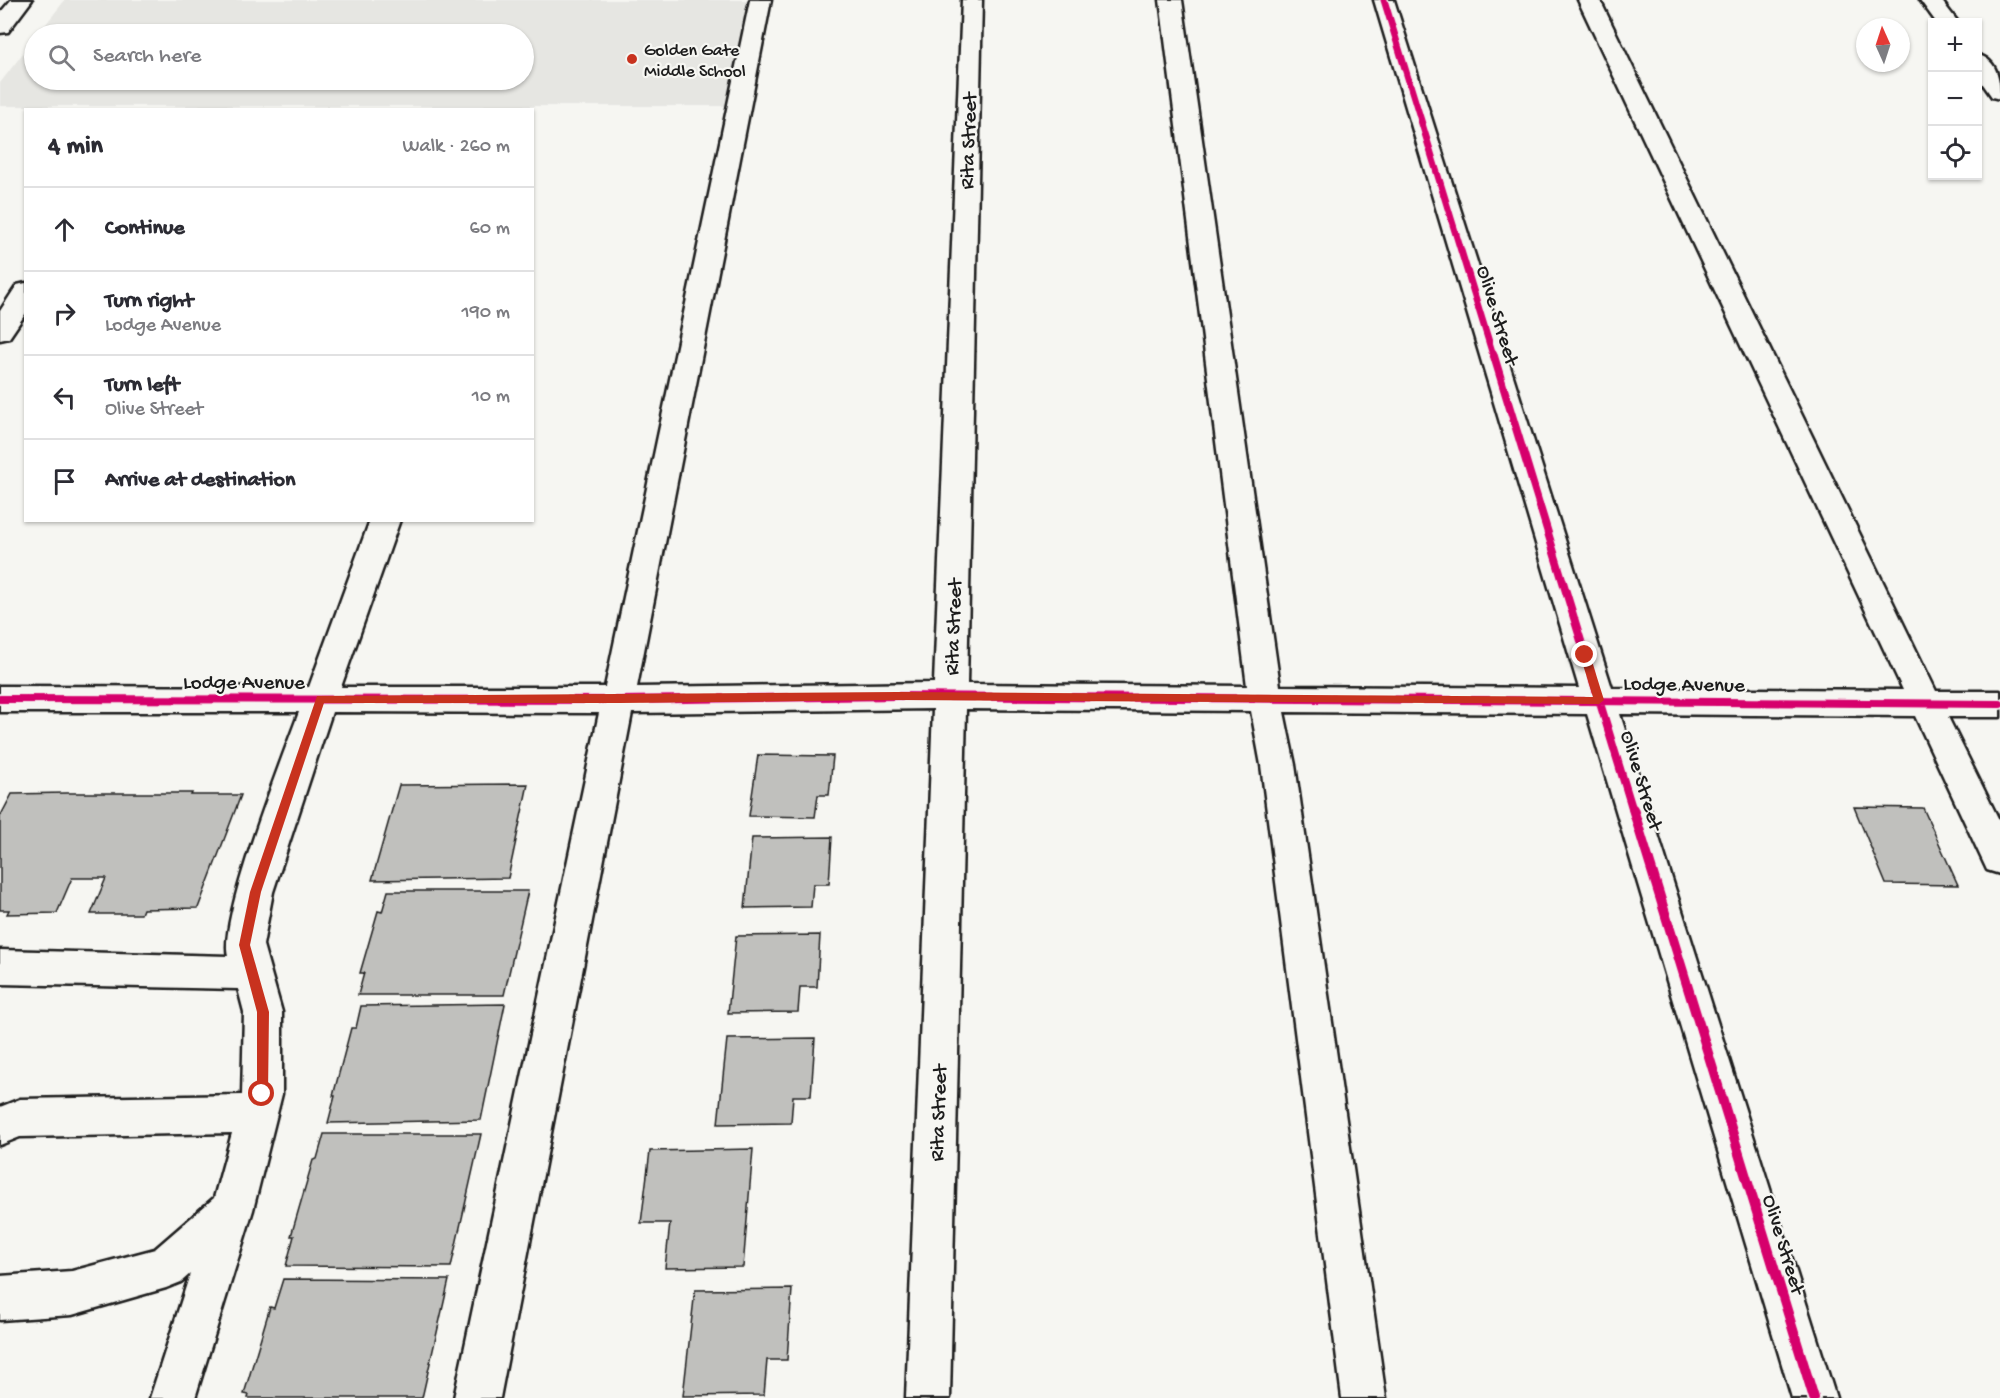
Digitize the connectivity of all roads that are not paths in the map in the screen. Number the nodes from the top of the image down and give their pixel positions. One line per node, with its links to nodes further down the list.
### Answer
1 (22, 0): 9 (street)
2 (760, 0): 19 (street)
3 (972, 0): 15 (street, Rita Street)
4 (1171, 0): 16 (street)
5 (1384, 0): 20 (street, Olive Street)
6 (1589, 0): 21 (street)
7 (1930, 0): 8 (street)
8 (1944, 18)
9 (0, 27)
10 (1982, 69): 11 (street)
11 (2000, 92)
12 (24, 294): 13 (street)
13 (0, 332)
14 (385, 522): 18 (street)
15 (950, 696): 16 (street, Lodge Avenue); 19 (street, Lodge Avenue); 32 (street, Rita Street)
16 (1265, 698): 20 (street, Lodge Avenue); 33 (street)
17 (0, 699): 18 (street, Lodge Avenue)
18 (321, 699): 19 (street, Lodge Avenue); 25 (street)
19 (620, 700): 31 (street)
20 (1599, 700): 21 (street, Lodge Avenue); 34 (street, Olive Street)
21 (1926, 703): 22 (street, Lodge Avenue); 23 (street)
22 (2000, 704)
23 (2000, 859)
24 (0, 967): 25 (street)
25 (252, 973): 26 (street)
26 (257, 1114): 27 (street); 28 (street)
27 (0, 1126)
28 (232, 1210): 29 (street); 30 (street)
29 (0, 1298)
30 (172, 1398)
31 (477, 1398)
32 (928, 1398)
33 (1364, 1398)
34 (1814, 1398)

